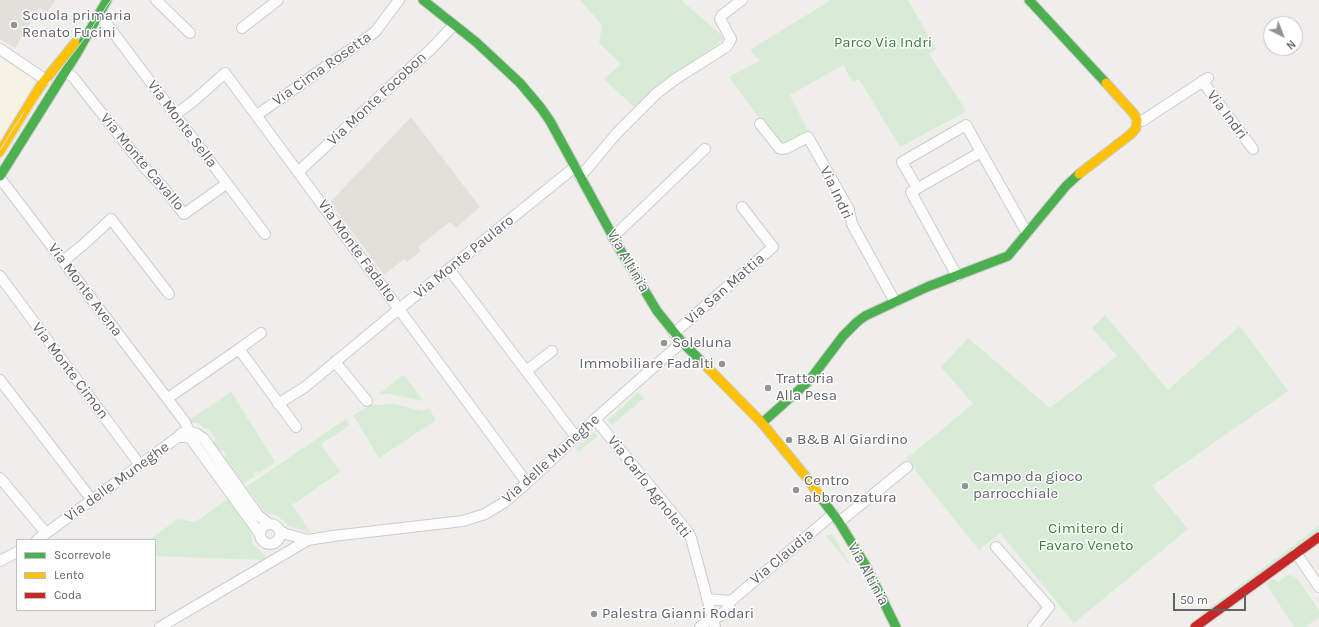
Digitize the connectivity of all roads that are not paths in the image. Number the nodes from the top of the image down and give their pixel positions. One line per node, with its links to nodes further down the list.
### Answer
1 (107, 0): 8 (street)
2 (156, 0): 11 (street)
3 (278, 0): 10 (street)
4 (399, 0): 17 (street, Via Cima Rosetta)
5 (423, 0): 9 (street, Via Altinia)
6 (742, 0): 27 (street)
7 (1029, 0): 18 (street)
8 (97, 16): 13 (street); 15 (street); 16 (street, Via Monte Sella)
9 (454, 25): 25 (street, Via Altinia); 26 (street, Via Monte Focobon)
10 (242, 28)
11 (190, 33)
12 (0, 49): 15 (street)
13 (77, 53): 14 (street); 15 (street)
14 (65, 72): 20 (street); 29 (street, Via Monte Cavallo)
15 (46, 80): 20 (street); 23 (street)
16 (175, 115): 17 (street, Via Monte Fadalto); 29 (street, Via Monte Sella)
17 (257, 115): 26 (street, Via Monte Fadalto)
18 (1137, 120): 22 (street, Via Indri); 32 (street)
19 (760, 124): 40 (street, Via Indri)
20 (31, 126): 28 (street)
21 (706, 149): 34 (street)
22 (1253, 149)
23 (0, 152)
24 (981, 152): 30 (street); 30 (street); 32 (street)
25 (575, 167): 27 (street, Via Altinia); 36 (street, Via Monte Paularo)
26 (298, 172): 41 (street, Via Monte Fadalto)
27 (580, 177): 34 (street, Via Altinia)
28 (2, 179): 35 (street, Via Monte Avena)
29 (226, 184): 33 (street, Via Monte Sella)
30 (917, 188): 38 (street)
31 (742, 207): 43 (street, Via San Mattia)
32 (1027, 233): 38 (street)
33 (265, 234)
34 (613, 237): 43 (street, Via Altinia)
35 (63, 261): 39 (street); 50 (street, Via Monte Avena)
36 (449, 269): 41 (street, Via Monte Paularo); 48 (street)
37 (0, 276): 59 (street, Via Monte Cimon)
38 (957, 276): 40 (street)
39 (169, 294)
40 (895, 302): 54 (street)
41 (399, 309): 47 (street, Via Monte Paularo); 62 (street, Via Monte Fadalto)
42 (261, 333): 45 (street)
43 (674, 333): 44 (street, Via Altinia)
44 (682, 342): 53 (street, Via delle Muneghe); 54 (street, Via Altinia)
45 (239, 348): 50 (street); 52 (street)
46 (552, 351): 48 (street)
47 (335, 362): 51 (street); 52 (street)
48 (526, 371): 58 (street)
49 (0, 380): 63 (street)
50 (168, 398): 56 (street, Via Monte Avena)
51 (367, 401)
52 (278, 404): 55 (street)
53 (595, 419): 58 (street, Via delle Muneghe); 79 (street, Via Carlo Agnoletti)
54 (762, 423): 64 (street, Via Altinia)
55 (296, 427)
56 (189, 431): 57 (street, Via delle Muneghe); 65 (street)
57 (178, 437): 59 (street, Via delle Muneghe); 70 (street, Via delle Muneghe)
58 (576, 437): 62 (street, Via delle Muneghe)
59 (140, 465): 63 (street, Via delle Muneghe)
60 (907, 467): 64 (street)
61 (0, 478): 67 (street)
62 (527, 484): 71 (street, Via delle Muneghe)
63 (92, 500): 67 (street, Via delle Muneghe)
64 (836, 518): 80 (street, Via Claudia); 84 (street, Via Altinia)
65 (269, 524): 66 (street); 70 (street)
66 (279, 530): 71 (street, Via delle Muneghe); 72 (street)
67 (46, 533): 69 (street, Via delle Muneghe)
68 (1319, 537): 75 (street)
69 (38, 539)
70 (262, 539): 72 (street); 77 (street, Via delle Muneghe)
71 (308, 540): 77 (street)
72 (278, 541): 77 (street)
73 (996, 546): 85 (street)
74 (16, 553): 76 (street)
75 (1296, 553): 78 (street); 86 (street)
76 (0, 561)
77 (269, 564): 82 (street)
78 (1319, 587)
79 (707, 599): 80 (street); 81 (street, Via Carlo Agnoletti)
80 (731, 601): 81 (street, Via Claudia)
81 (714, 623): 83 (street, Via Claudia)
82 (160, 627)
83 (700, 627)
84 (896, 627)
85 (1033, 627)
86 (1196, 627)

